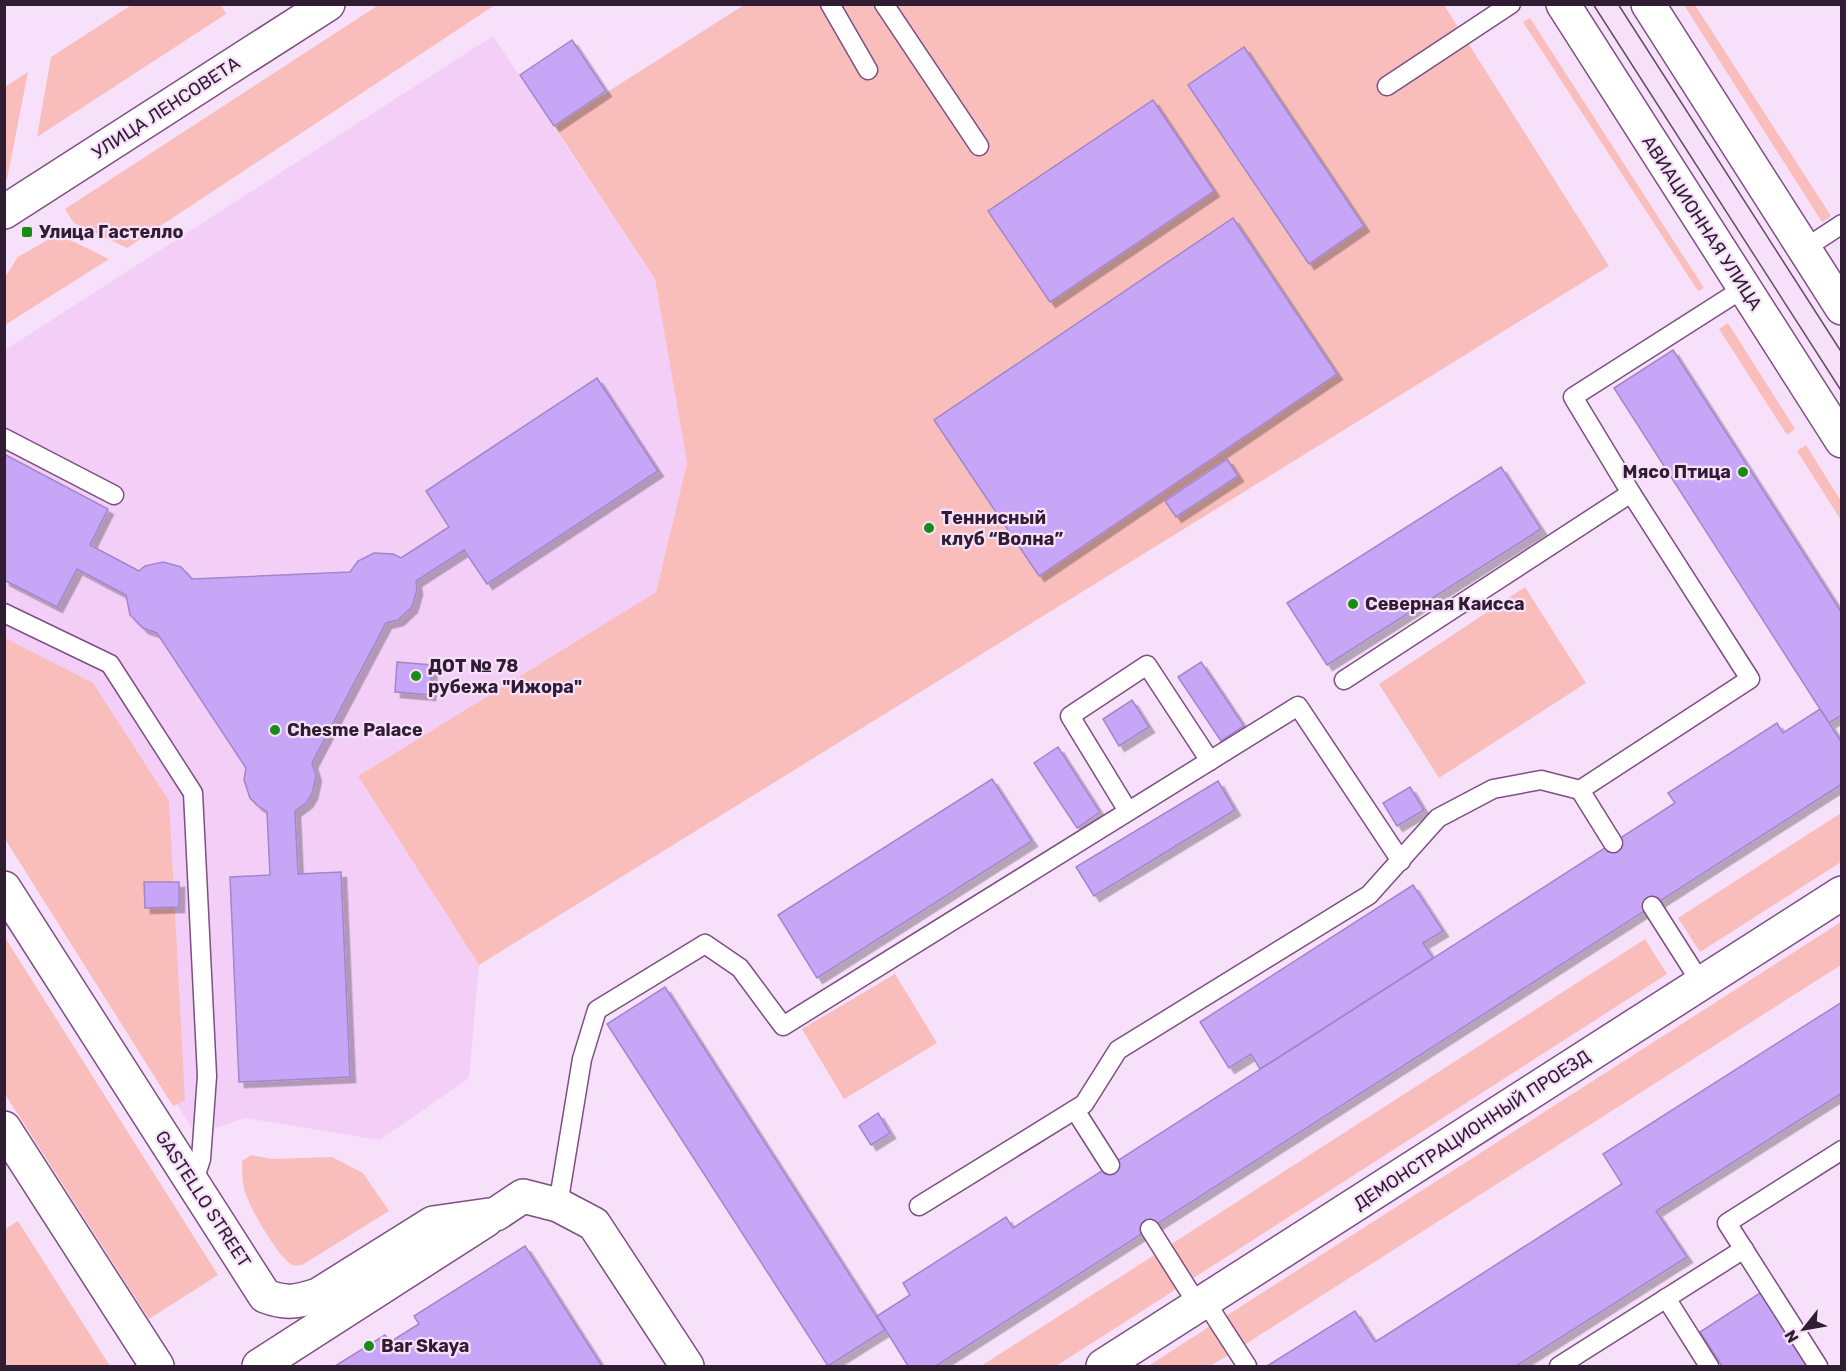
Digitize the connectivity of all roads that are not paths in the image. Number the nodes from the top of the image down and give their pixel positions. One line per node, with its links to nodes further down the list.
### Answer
1 (328, 4): 10 (street, УЛИЦА ЛЕНСОВЕТА)
2 (830, 4): 7 (lane)
3 (884, 4): 9 (lane)
4 (1512, 4): 8 (lane)
5 (1563, 4): 13 (street, АВИАЦИОННАЯ УЛИЦА)
6 (1648, 4): 12 (street)
7 (868, 70)
8 (1387, 86)
9 (979, 146)
10 (4, 212)
11 (1842, 224): 12 (lane)
12 (1804, 249): 14 (street)
13 (1744, 288): 16 (street, АВИАЦИОННАЯ УЛИЦА); 17 (lane)
14 (1842, 308)
15 (4, 438): 18 (lane)
16 (1842, 441)
17 (1631, 493): 20 (lane); 22 (lane)
18 (114, 495)
19 (4, 613): 34 (lane)
20 (1344, 680)
21 (1210, 761): 23 (lane); 23 (lane); 25 (lane)
22 (1580, 790): 24 (lane); 25 (lane)
23 (1128, 811): 35 (lane)
24 (1612, 843)
25 (1401, 861): 30 (lane)
26 (4, 888): 34 (street, GASTELLO STREET)
27 (1842, 893): 29 (street, ДЕМОНСТРАЦИОННЫЙ ПРОЕЗД)
28 (1652, 906): 29 (lane)
29 (1701, 983): 41 (street, ДЕМОНСТРАЦИОННЫЙ ПРОЕЗД)
30 (1075, 1110): 33 (lane); 36 (lane)
31 (4, 1128): 42 (street)
32 (1842, 1150): 39 (lane)
33 (1110, 1165)
34 (193, 1184): 37 (street, GASTELLO STREET)
35 (558, 1205): 37 (street, GASTELLO STREET); 44 (street, GASTELLO STREET)
36 (920, 1206)
37 (495, 1214): 43 (street, GASTELLO STREET)
38 (1150, 1229): 41 (lane)
39 (1744, 1249): 40 (lane); 49 (lane)
40 (1666, 1298): 47 (lane); 48 (lane)
41 (1202, 1303): 45 (street, ДЕМОНСТРАЦИОННЫЙ ПРОЕЗД); 46 (lane)
42 (157, 1366)
43 (259, 1366)
44 (687, 1366)
45 (1103, 1366)
46 (1247, 1366)
47 (1559, 1366)
48 (1709, 1366)
49 (1818, 1366)

